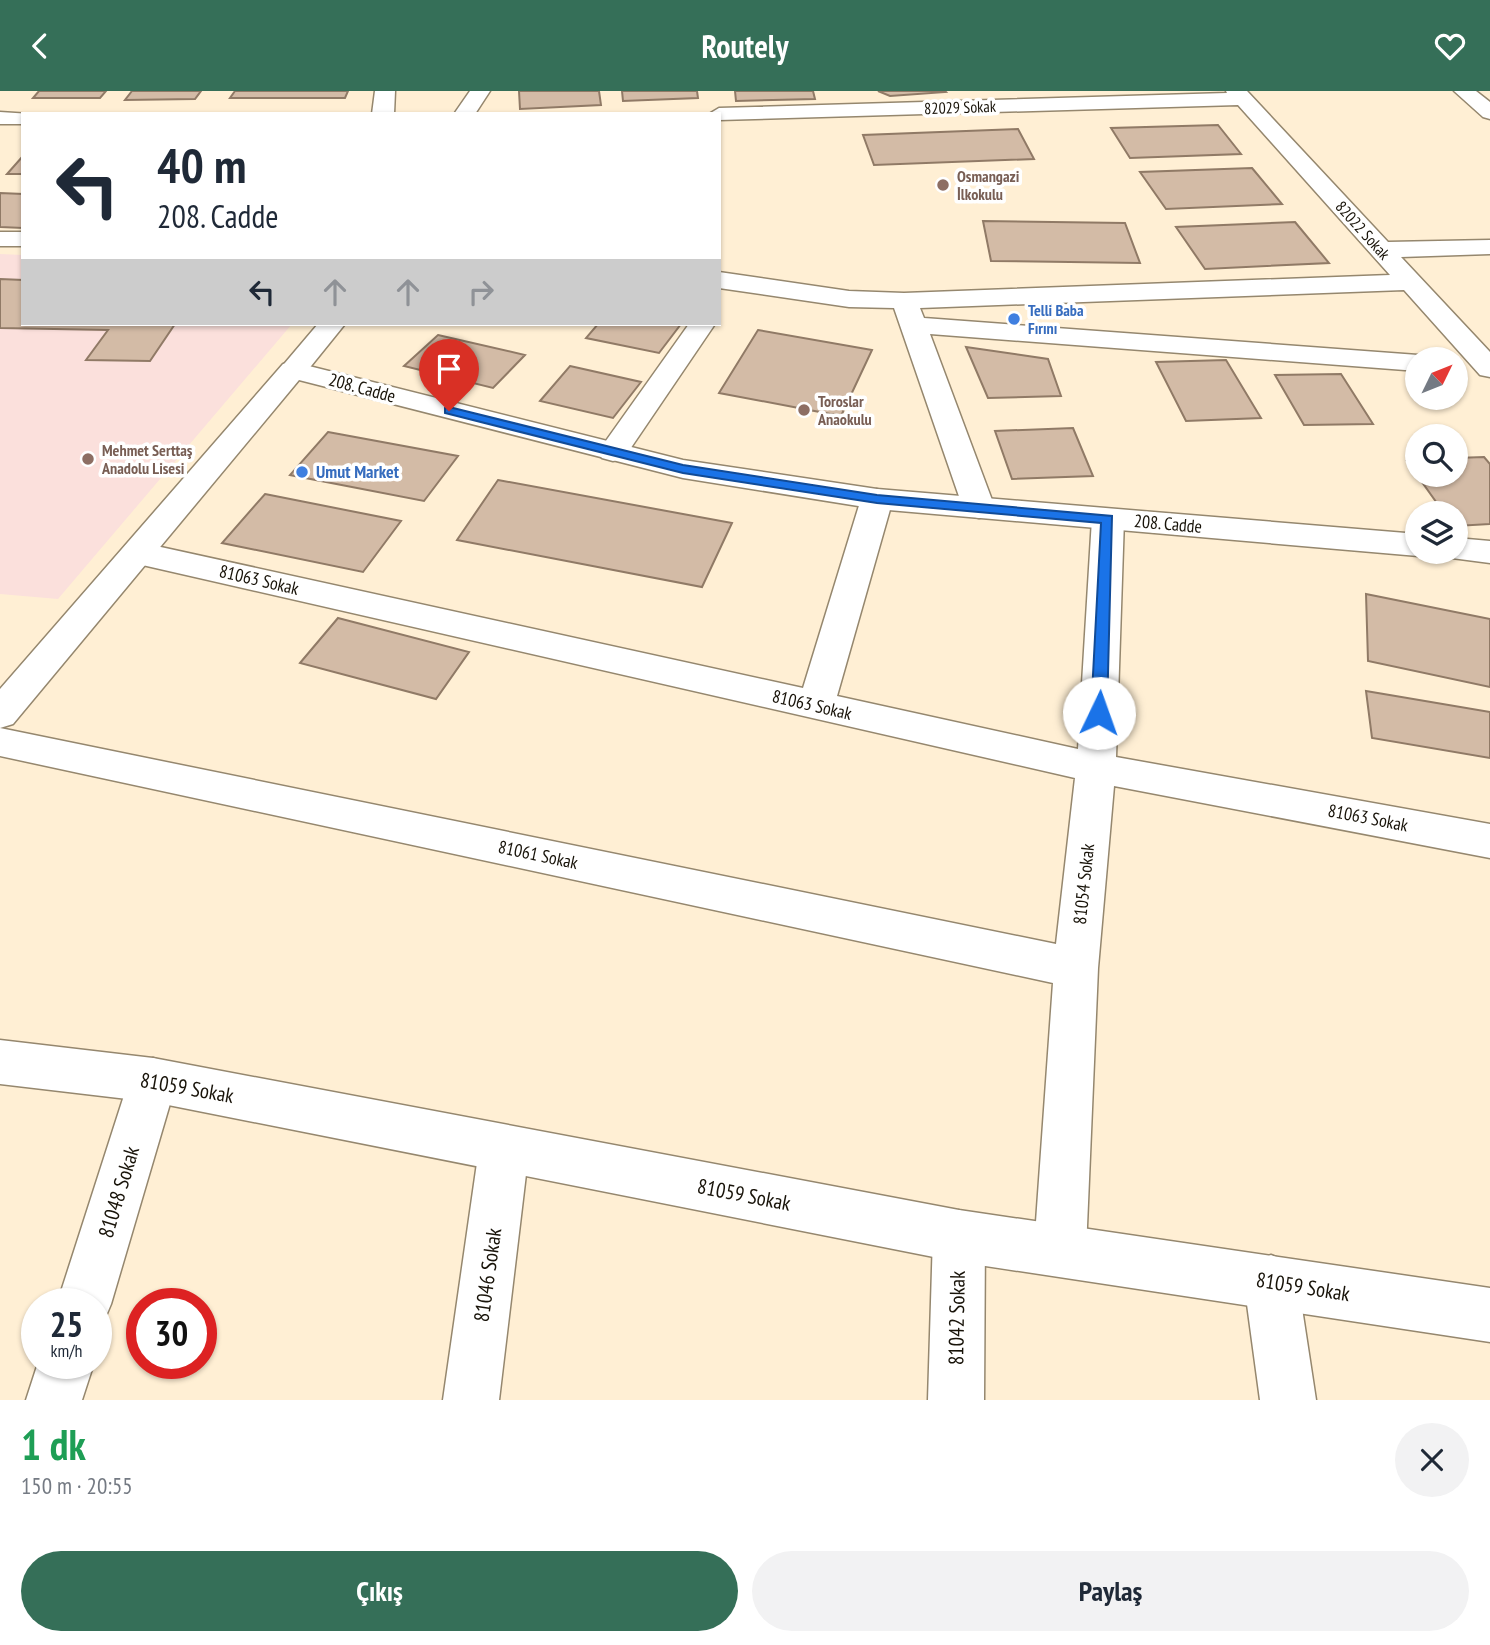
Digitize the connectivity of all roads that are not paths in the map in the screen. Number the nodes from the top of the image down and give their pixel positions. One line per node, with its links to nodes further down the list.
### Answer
1 (385, 91): 6 (street)
2 (480, 91): 7 (street)
3 (1464, 91): 8 (street)
4 (1240, 95): 5 (street, 82029 Sokak); 15 (street, 82022 Sokak)
5 (837, 101): 9 (street, 82029 Sokak)
6 (383, 112)
7 (465, 112)
8 (1490, 113)
9 (721, 114)
10 (0, 117): 11 (street)
11 (21, 118)
12 (0, 239): 13 (street)
13 (21, 239)
14 (1490, 247): 15 (street)
15 (1381, 250): 16 (street, 82022 Sokak)
16 (1410, 282): 18 (street); 23 (street, 82022 Sokak)
17 (723, 287): 18 (street)
18 (909, 313): 21 (street); 27 (street)
19 (330, 326): 24 (street)
20 (701, 326): 25 (street)
21 (1405, 362)
22 (1468, 366): 23 (street)
23 (1490, 368)
24 (293, 370): 25 (street, 208. Cadde); 32 (street)
25 (613, 452): 26 (street, 208. Cadde)
26 (877, 499): 27 (street, 208. Cadde); 33 (street)
27 (979, 508): 28 (street, 208. Cadde)
28 (1108, 519): 29 (street, 208. Cadde); 36 (street, 81054 Sokak)
29 (1405, 544)
30 (1468, 550): 31 (street)
31 (1490, 552)
32 (138, 553): 33 (street, 81063 Sokak); 34 (street)
33 (816, 706): 36 (street, 81063 Sokak)
34 (0, 714)
35 (0, 742): 38 (street, 81061 Sokak)
36 (1096, 768): 37 (street, 81063 Sokak); 38 (street, 81054 Sokak)
37 (1490, 841)
38 (1076, 968): 43 (street, 81054 Sokak)
39 (0, 1062): 40 (street, 81059 Sokak)
40 (153, 1080): 41 (street, 81059 Sokak); 45 (street, 81048 Sokak)
41 (504, 1149): 42 (street, 81059 Sokak); 49 (street, 81046 Sokak)
42 (959, 1236): 43 (street, 81059 Sokak); 50 (street, 81042 Sokak)
43 (1060, 1249): 44 (street, 81059 Sokak)
44 (1272, 1282): 46 (street, 81059 Sokak); 51 (street)
45 (89, 1288)
46 (1490, 1315)
47 (61, 1379): 48 (street)
48 (54, 1400)
49 (471, 1400)
50 (956, 1400)
51 (1288, 1400)

